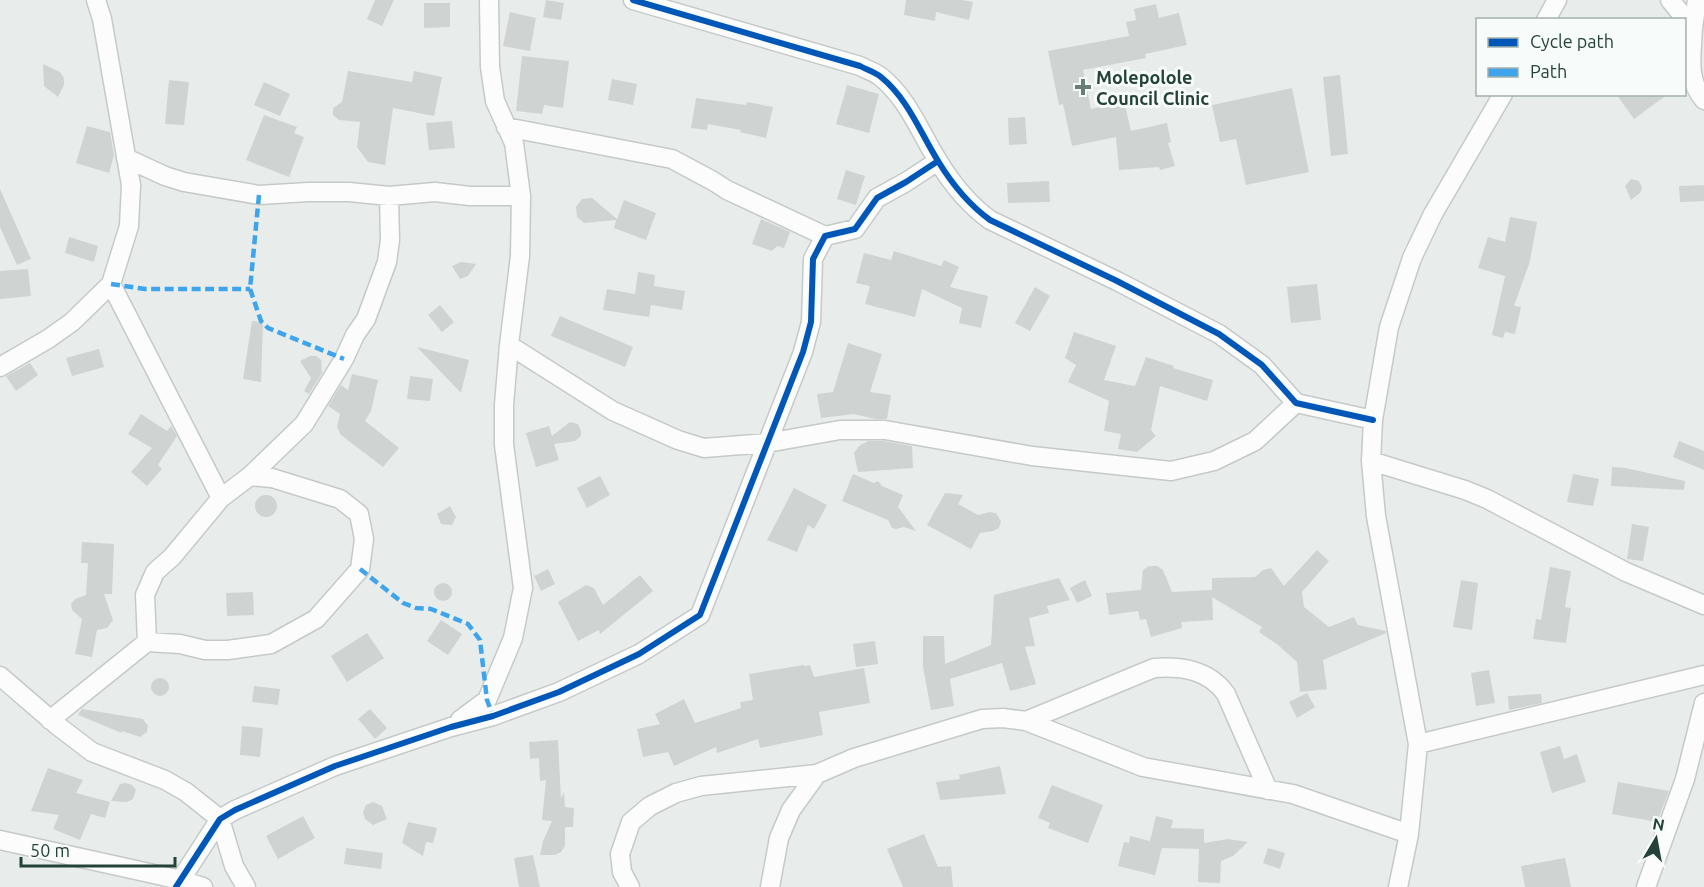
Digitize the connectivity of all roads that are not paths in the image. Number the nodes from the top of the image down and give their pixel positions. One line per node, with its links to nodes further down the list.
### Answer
1 (96, 0): 14 (street)
2 (489, 0): 13 (street)
3 (633, 0): 15 (street)
4 (1557, 0): 7 (street)
5 (1670, 0): 8 (street)
6 (1698, 0): 10 (street)
7 (1547, 18)
8 (1685, 18)
9 (1686, 19): 10 (street)
10 (1693, 28): 12 (street)
11 (1502, 96): 23 (street)
12 (1704, 100)
13 (506, 127): 17 (street); 18 (street)
14 (126, 158): 16 (street); 19 (street)
15 (938, 161): 18 (street); 22 (street)
16 (389, 196): 17 (street); 26 (street)
17 (521, 196): 20 (street)
18 (825, 236): 24 (street)
19 (111, 284): 21 (street); 27 (street)
20 (509, 345): 24 (street); 35 (street)
21 (0, 367)
22 (1296, 403): 23 (street); 24 (street)
23 (1373, 420): 25 (street)
24 (767, 443): 35 (street)
25 (1371, 461): 28 (street); 36 (street)
26 (250, 476): 27 (street); 29 (street)
27 (221, 498): 29 (street)
28 (1704, 605)
29 (147, 642): 33 (street)
30 (1704, 675): 36 (street)
31 (0, 676): 33 (street)
32 (1703, 708): 48 (street)
33 (50, 720): 39 (street)
34 (1026, 721): 37 (street); 38 (street); 38 (street)
35 (451, 727): 39 (street)
36 (1418, 744): 40 (street)
37 (817, 774): 45 (street); 46 (street)
38 (1268, 790): 40 (street)
39 (220, 819): 42 (street); 44 (street)
40 (1409, 834): 47 (street)
41 (0, 840): 42 (street)
42 (179, 883): 43 (street)
43 (203, 887)
44 (246, 887)
45 (630, 887)
46 (770, 887)
47 (1398, 887)
48 (1646, 887)

